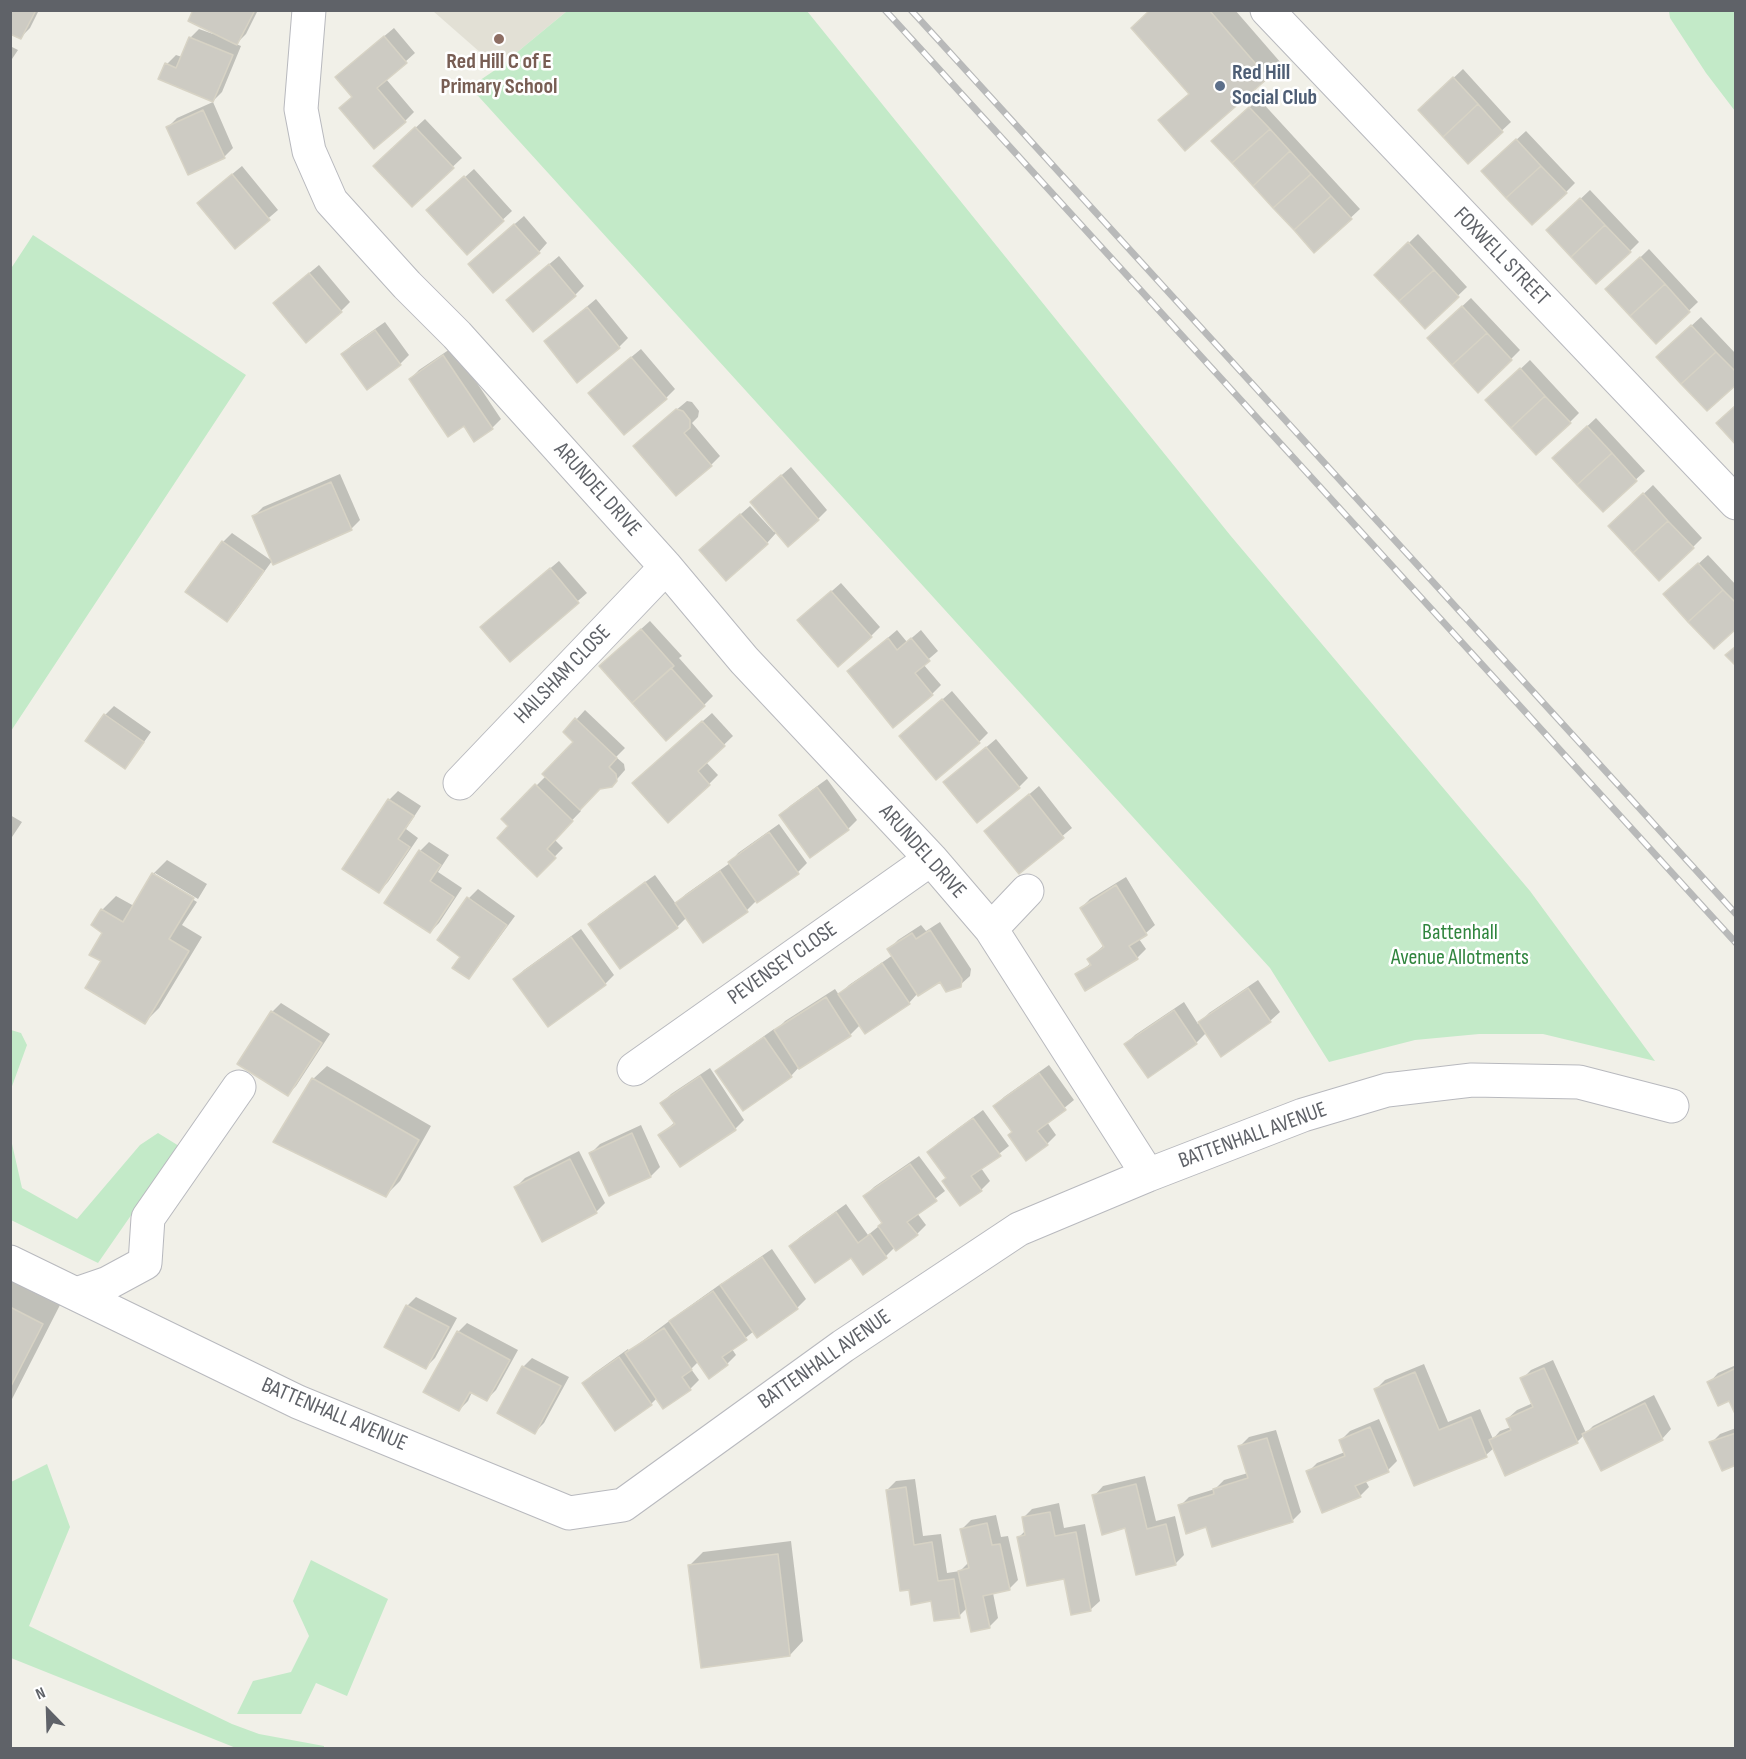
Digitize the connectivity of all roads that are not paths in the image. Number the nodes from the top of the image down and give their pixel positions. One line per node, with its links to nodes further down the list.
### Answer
1 (309, 10): 4 (street, ARUNDEL DRIVE)
2 (1267, 10): 3 (street, FOXWELL STREET)
3 (1736, 503)
4 (666, 567): 5 (street, HAILSHAM CLOSE); 6 (street, ARUNDEL DRIVE)
5 (460, 783)
6 (931, 859): 8 (street, ARUNDEL DRIVE); 9 (street, PEVENSEY CLOSE)
7 (1027, 891): 8 (street)
8 (990, 929): 12 (street, ARUNDEL DRIVE)
9 (634, 1069)
10 (239, 1087): 14 (street)
11 (1671, 1106): 12 (street, BATTENHALL AVENUE)
12 (1148, 1175): 14 (street, BATTENHALL AVENUE)
13 (10, 1262): 14 (street, BATTENHALL AVENUE)
14 (76, 1294)

